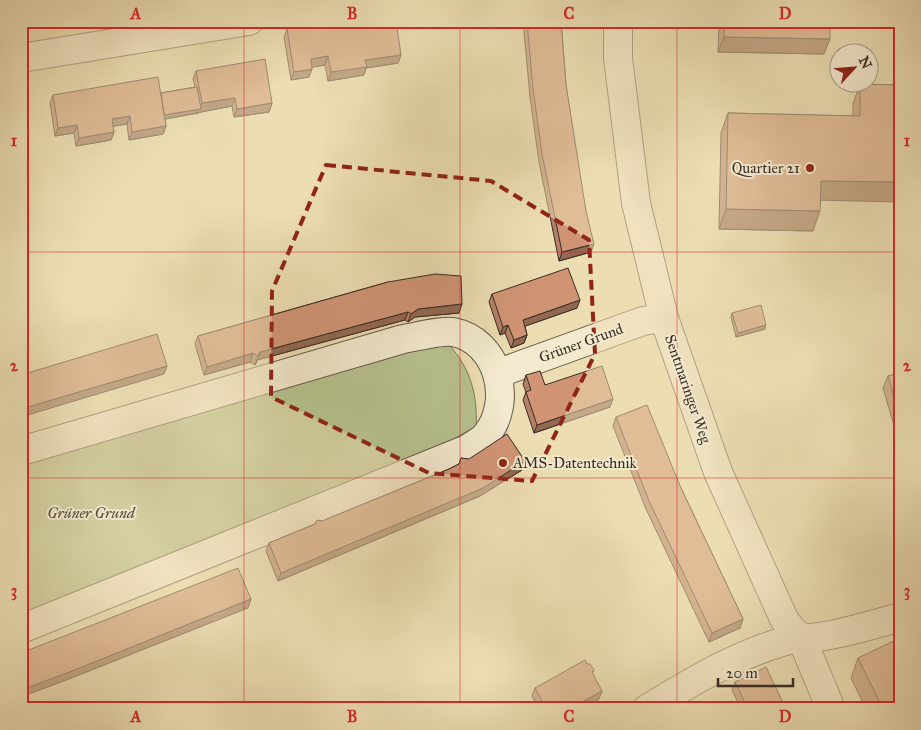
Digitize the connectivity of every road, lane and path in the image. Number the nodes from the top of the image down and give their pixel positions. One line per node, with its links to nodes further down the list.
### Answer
1 (249, 21): 3 (street)
2 (618, 21): 4 (street, Sentmaringer Weg)
3 (21, 58)
4 (664, 318): 5 (street, Grüner Grund); 9 (street, Sentmaringer Weg)
5 (499, 373): 6 (street); 8 (street)
6 (21, 451)
7 (900, 617): 9 (street)
8 (21, 629)
9 (801, 636): 10 (street); 11 (street)
10 (646, 709)
11 (831, 709)

